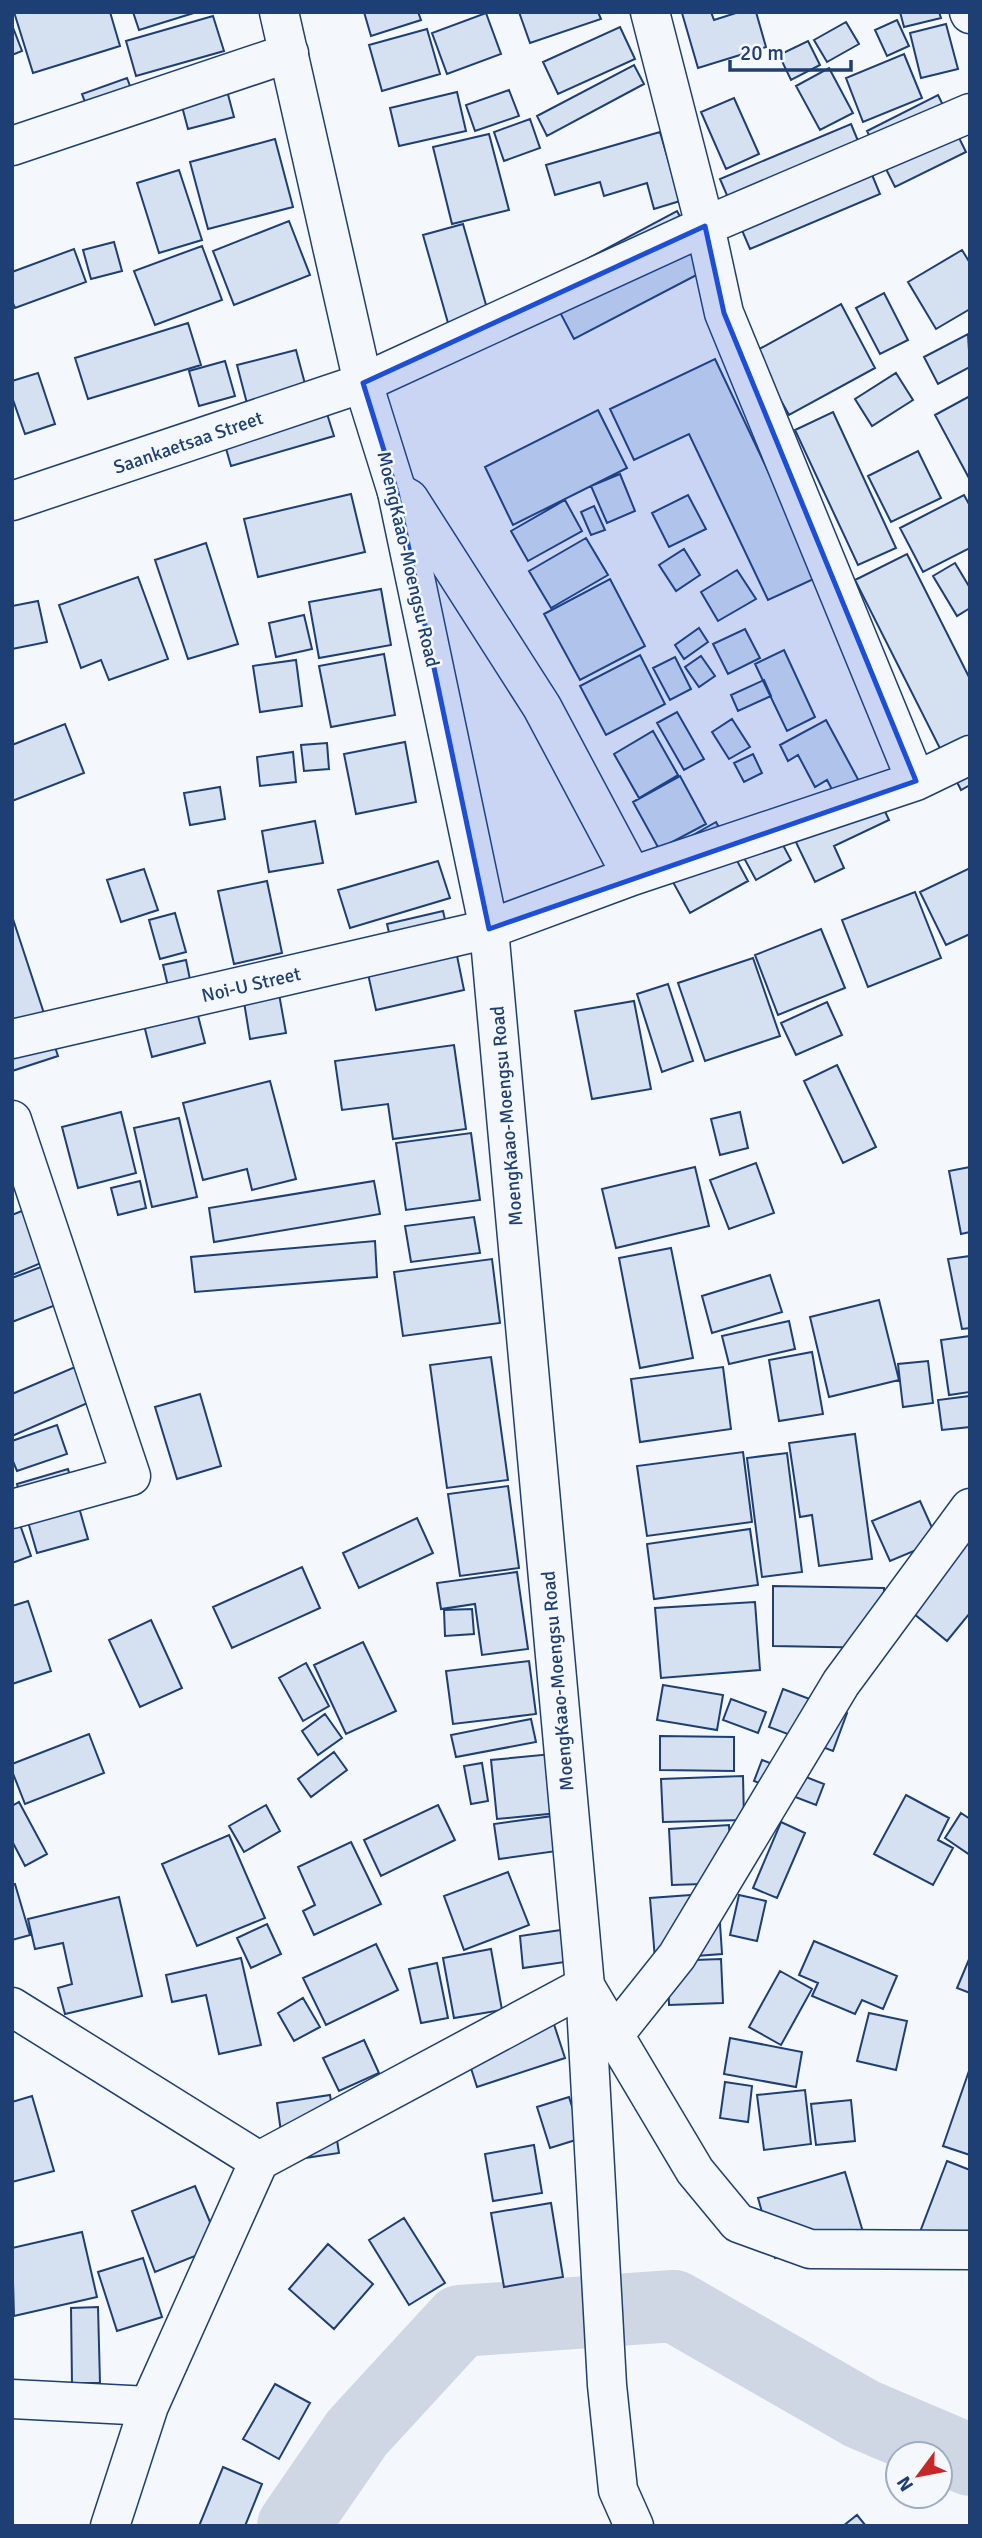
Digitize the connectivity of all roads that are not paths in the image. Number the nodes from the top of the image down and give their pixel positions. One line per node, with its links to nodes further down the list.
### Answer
1 (279, 12): 3 (street, MoengKaao-Moengsu Road)
2 (650, 12): 6 (street)
3 (289, 53): 5 (street); 7 (street, MoengKaao-Moengsu Road)
4 (970, 113): 6 (street, Saankaetsaa Street)
5 (12, 146)
6 (705, 226): 7 (street, Saankaetsaa Street); 11 (street)
7 (363, 383): 8 (street, MoengKaao-Moengsu Road); 9 (street, Saankaetsaa Street)
8 (397, 492): 12 (street); 13 (street, MoengKaao-Moengsu Road)
9 (12, 501)
10 (970, 755): 11 (street, Noi-U Street)
11 (916, 780): 12 (street, Noi-U Street)
12 (632, 876): 13 (street, Noi-U Street)
13 (489, 929): 14 (street, Noi-U Street); 18 (street, MoengKaao-Moengsu Road)
14 (12, 1039)
15 (12, 1119): 17 (street)
16 (970, 1508): 20 (street)
17 (12, 1509)
18 (585, 1986): 20 (street); 21 (street); 26 (street, MoengKaao-Moengsu Road)
19 (12, 2007): 21 (street)
20 (614, 2035): 22 (street)
21 (259, 2161): 24 (street)
22 (970, 2250)
23 (12, 2399): 24 (street)
24 (149, 2406): 25 (street)
25 (110, 2526)
26 (634, 2526)

